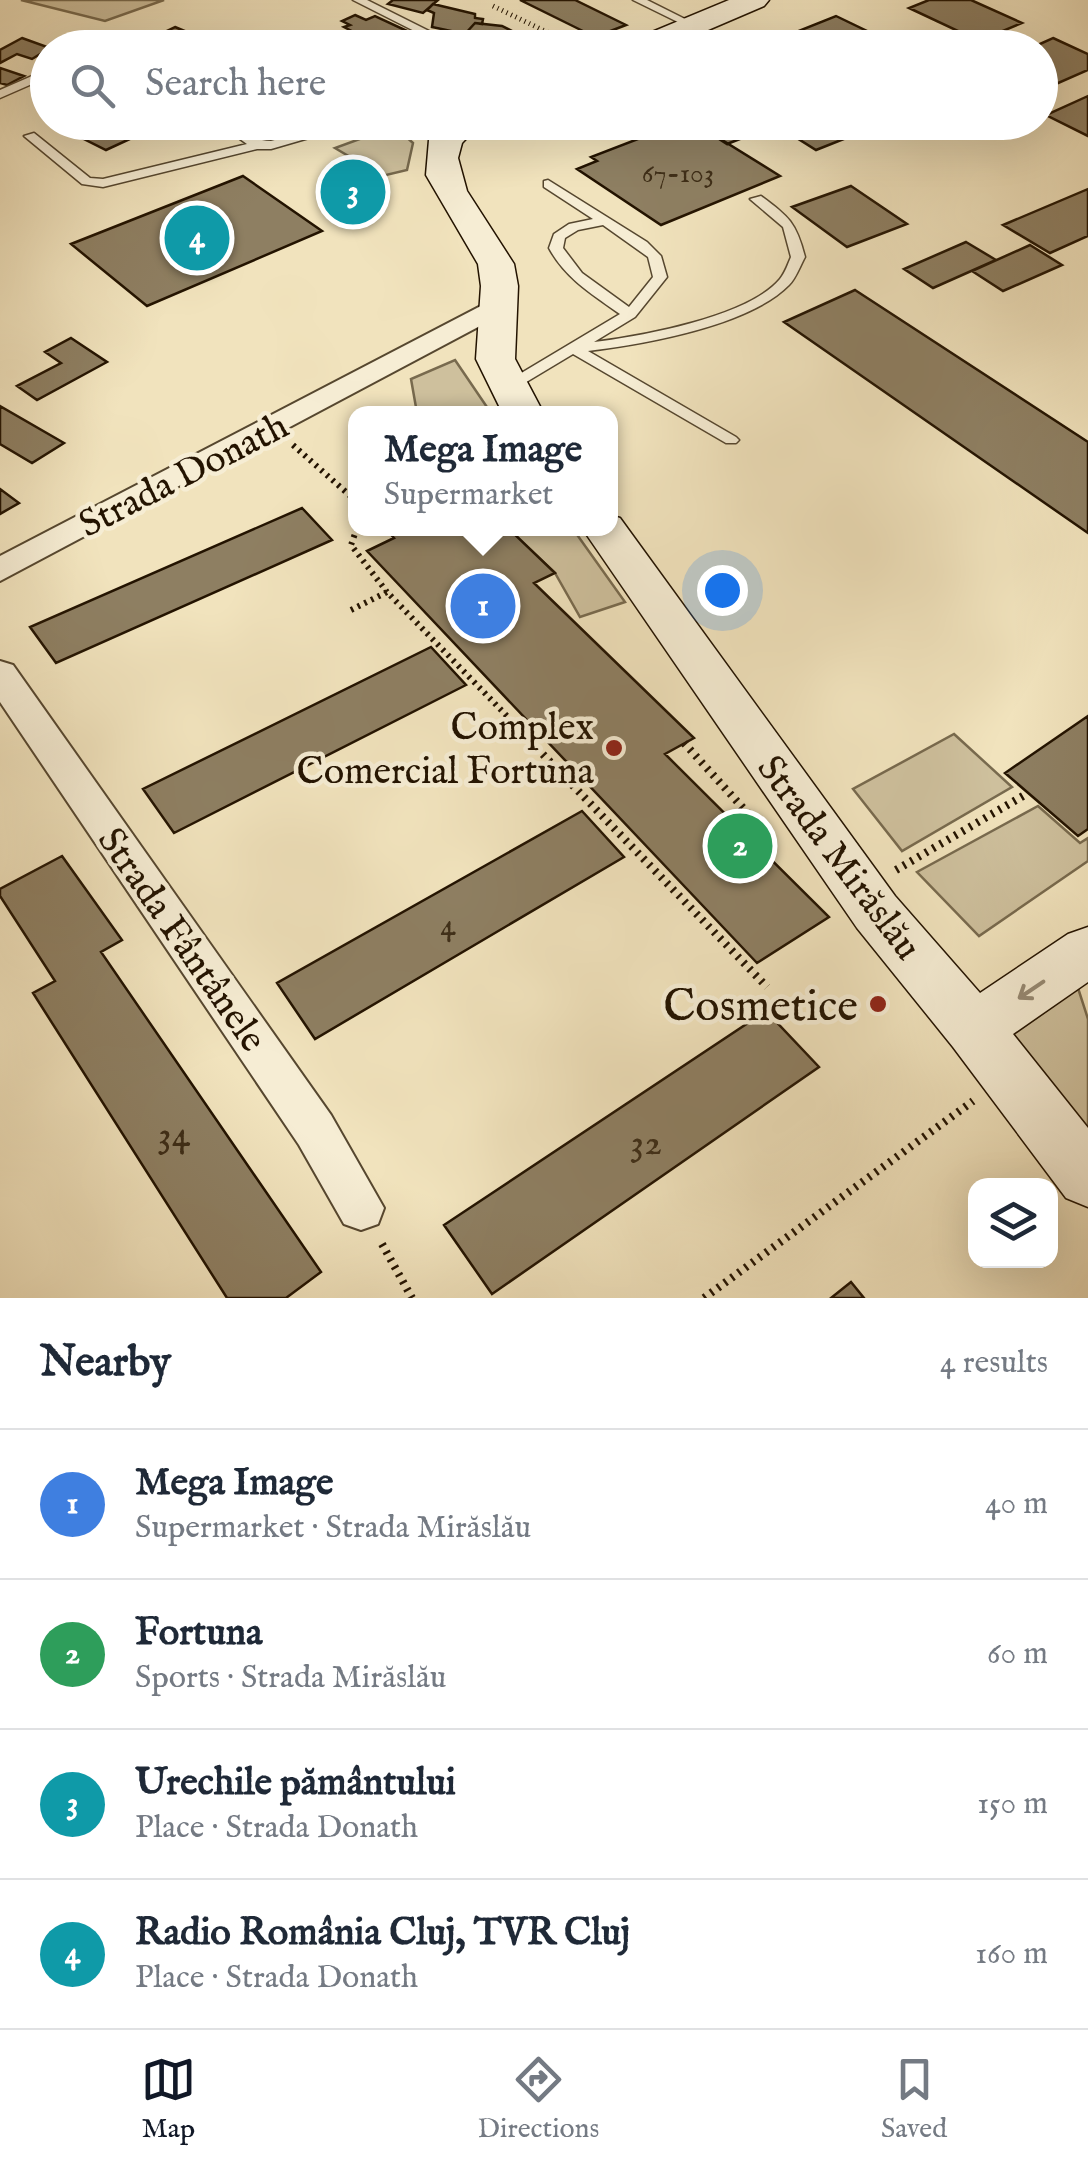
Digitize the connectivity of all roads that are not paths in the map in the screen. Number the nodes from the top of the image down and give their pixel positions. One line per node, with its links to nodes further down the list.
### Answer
1 (358, 0): 5 (lane)
2 (638, 0): 4 (lane)
3 (754, 0): 4 (main road)
4 (692, 25): 6 (main road)
5 (420, 30)
6 (680, 30)
7 (30, 80): 8 (lane)
8 (0, 94)
9 (35, 140): 13 (lane)
10 (249, 140): 13 (lane)
11 (279, 140): 13 (lane)
12 (445, 140): 17 (main road)
13 (257, 145)
14 (548, 184): 16 (lane)
15 (756, 199): 19 (lane)
16 (604, 222): 18 (lane); 18 (lane)
17 (500, 304): 20 (main road); 23 (street, Strada Donath)
18 (630, 314): 19 (lane)
19 (574, 348): 20 (lane); 21 (lane)
20 (516, 400)
21 (730, 440)
22 (610, 536): 26 (main road, Strada Mirăslău)
23 (0, 570)
24 (0, 674): 28 (street, Strada Fântânele)
25 (1088, 951): 26 (main road, one-way to 26)
26 (974, 1029): 27 (main road, Strada Mirăslău)
27 (1088, 1177)
28 (362, 1208)

